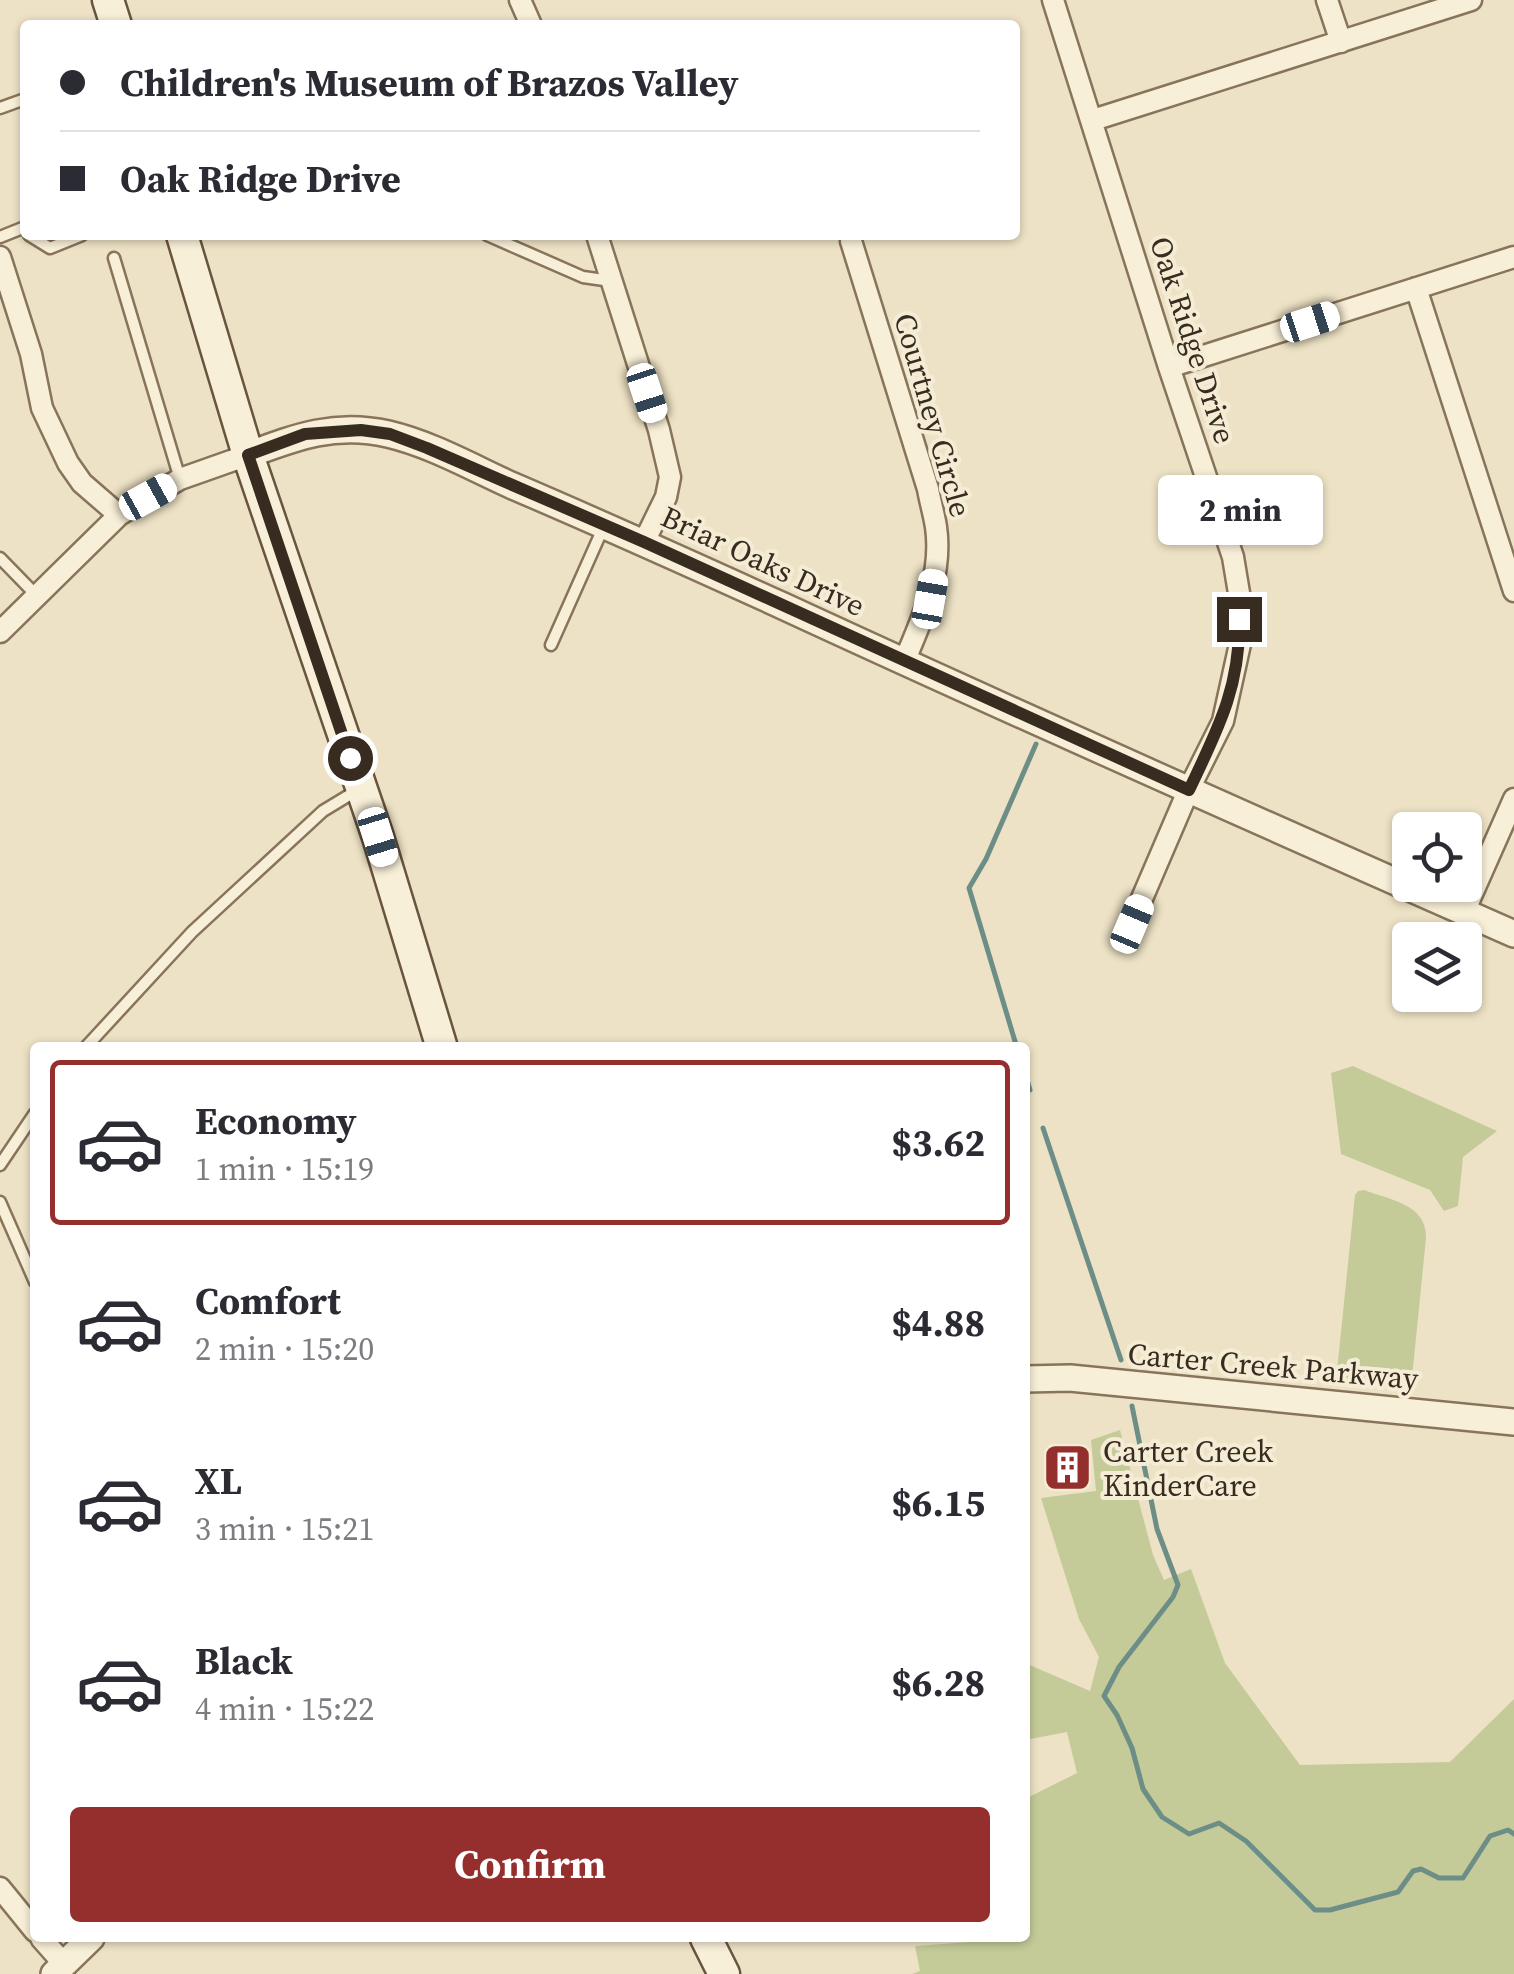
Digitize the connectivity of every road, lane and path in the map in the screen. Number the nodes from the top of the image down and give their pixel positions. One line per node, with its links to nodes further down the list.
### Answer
1 (1053, 0): 5 (street, Oak Ridge Drive)
2 (1327, 0): 4 (street)
3 (1470, 0): 4 (street)
4 (1340, 42): 5 (street)
5 (1092, 120): 18 (street, Oak Ridge Drive)
6 (38, 240): 7 (lane)
7 (70, 240)
8 (184, 240): 19 (main road)
9 (497, 240): 15 (lane)
10 (599, 240): 15 (street)
11 (852, 240): 29 (street, Courtney Circle)
12 (0, 257): 17 (street)
13 (1514, 257): 16 (street)
14 (114, 258): 20 (lane)
15 (612, 281): 23 (street)
16 (1416, 288): 18 (street); 25 (street)
17 (8, 311): 21 (street)
18 (1169, 367): 31 (street, Oak Ridge Drive)
19 (248, 455): 20 (street); 22 (street, Briar Oaks Drive); 30 (main road)
20 (180, 479): 21 (street)
21 (119, 516): 26 (street)
22 (605, 526): 23 (street, Briar Oaks Drive); 28 (lane)
23 (644, 542): 29 (street, Briar Oaks Drive)
24 (0, 558): 26 (lane)
25 (1514, 591)
26 (37, 596): 27 (street)
27 (0, 632)
28 (551, 645)
29 (904, 662): 31 (street, Briar Oaks Drive)
30 (360, 788): 36 (lane); 37 (main road)
31 (1189, 790): 33 (street, Briar Oaks Drive); 34 (street, Oak Ridge Drive)
32 (1514, 799): 33 (street)
33 (1464, 912): 35 (street, Briar Oaks Drive)
34 (1132, 924)
35 (1514, 934)
36 (91, 1042)
37 (440, 1042)
38 (30, 1120): 39 (lane)
39 (0, 1165)
40 (0, 1202): 41 (lane)
41 (30, 1271)
42 (1030, 1379): 43 (street, Carter Creek Parkway)
43 (1514, 1422)
44 (0, 1888): 45 (street)
45 (30, 1925)
46 (42, 1942): 49 (street)
47 (87, 1942): 49 (street)
48 (708, 1942): 50 (main road)
49 (59, 1969)
50 (722, 1973)

